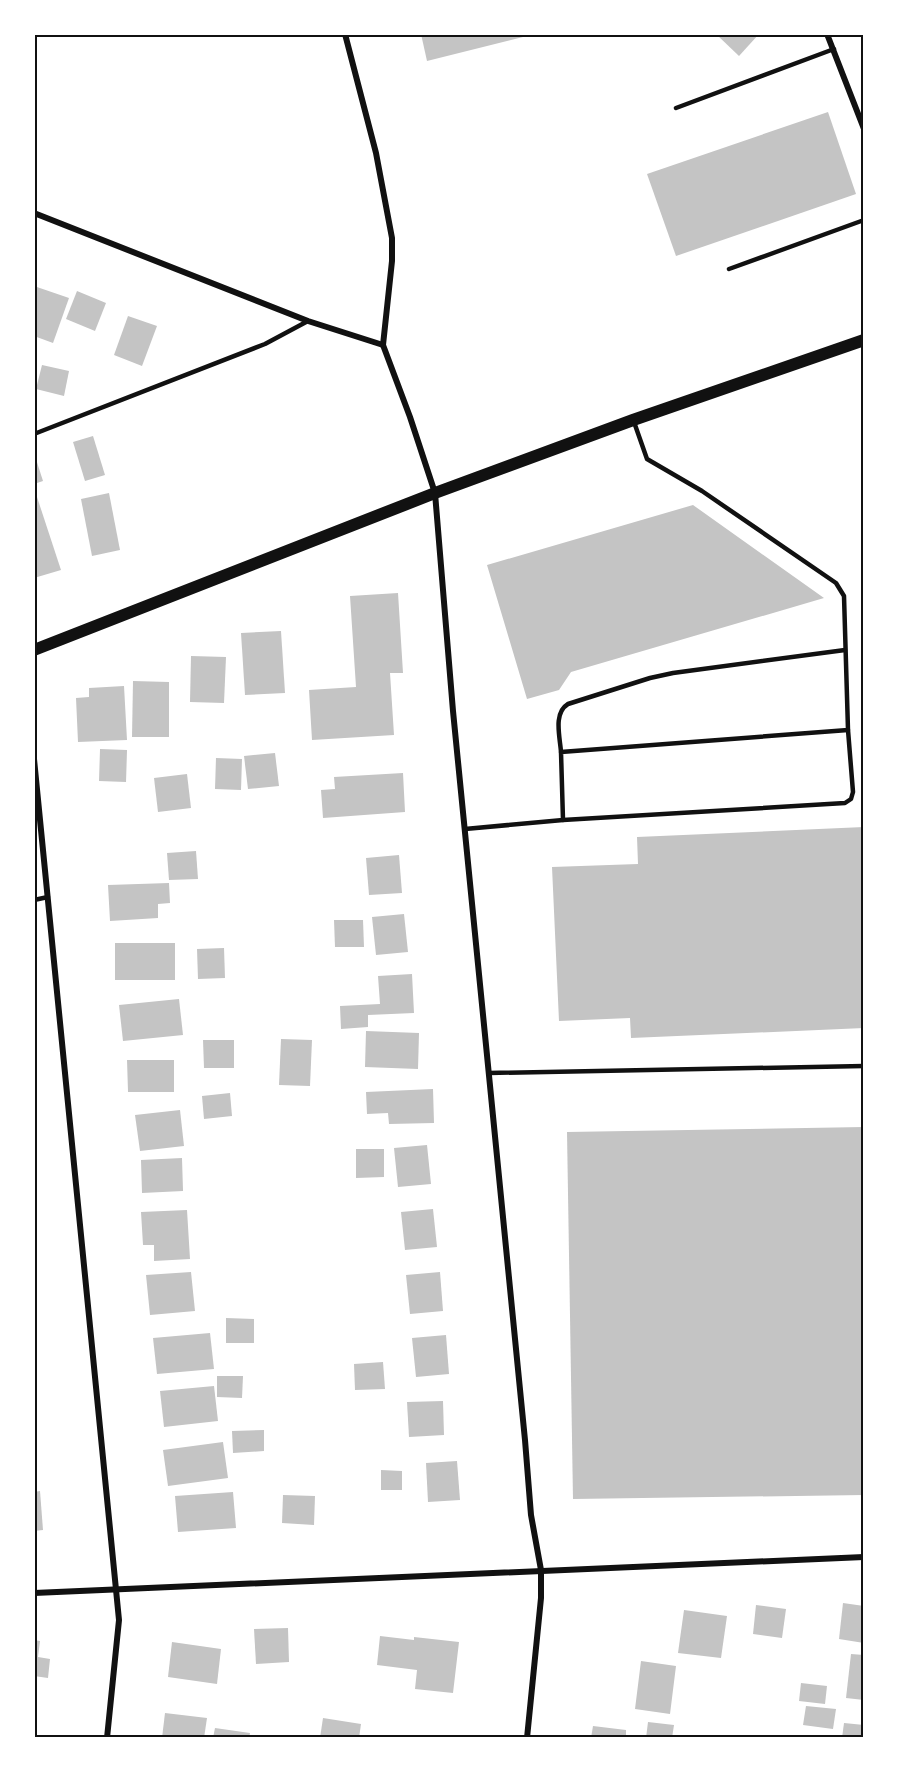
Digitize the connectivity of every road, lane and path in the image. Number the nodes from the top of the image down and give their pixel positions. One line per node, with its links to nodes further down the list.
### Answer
1 (345, 34): 11 (street)
2 (827, 34): 3 (street)
3 (834, 49): 4 (lane); 5 (street)
4 (676, 108)
5 (864, 129)
6 (34, 213): 9 (street)
7 (864, 220): 8 (lane)
8 (729, 269)
9 (308, 321): 11 (street); 13 (lane)
10 (864, 340): 12 (main road)
11 (383, 345): 14 (street)
12 (633, 420): 14 (main road); 16 (lane)
13 (34, 434)
14 (435, 493): 15 (main road); 21 (street)
15 (34, 650)
16 (845, 650): 17 (lane); 18 (lane)
17 (848, 730): 18 (lane); 20 (lane)
18 (561, 752): 20 (lane)
19 (34, 759): 22 (street)
20 (563, 820): 21 (lane)
21 (465, 829): 25 (street)
22 (48, 897): 23 (lane); 28 (street)
23 (34, 900)
24 (864, 1066): 25 (lane)
25 (489, 1073): 27 (street)
26 (864, 1557): 27 (street)
27 (541, 1570): 28 (street); 31 (street)
28 (117, 1590): 29 (street); 30 (street)
29 (34, 1593)
30 (107, 1737)
31 (527, 1737)

